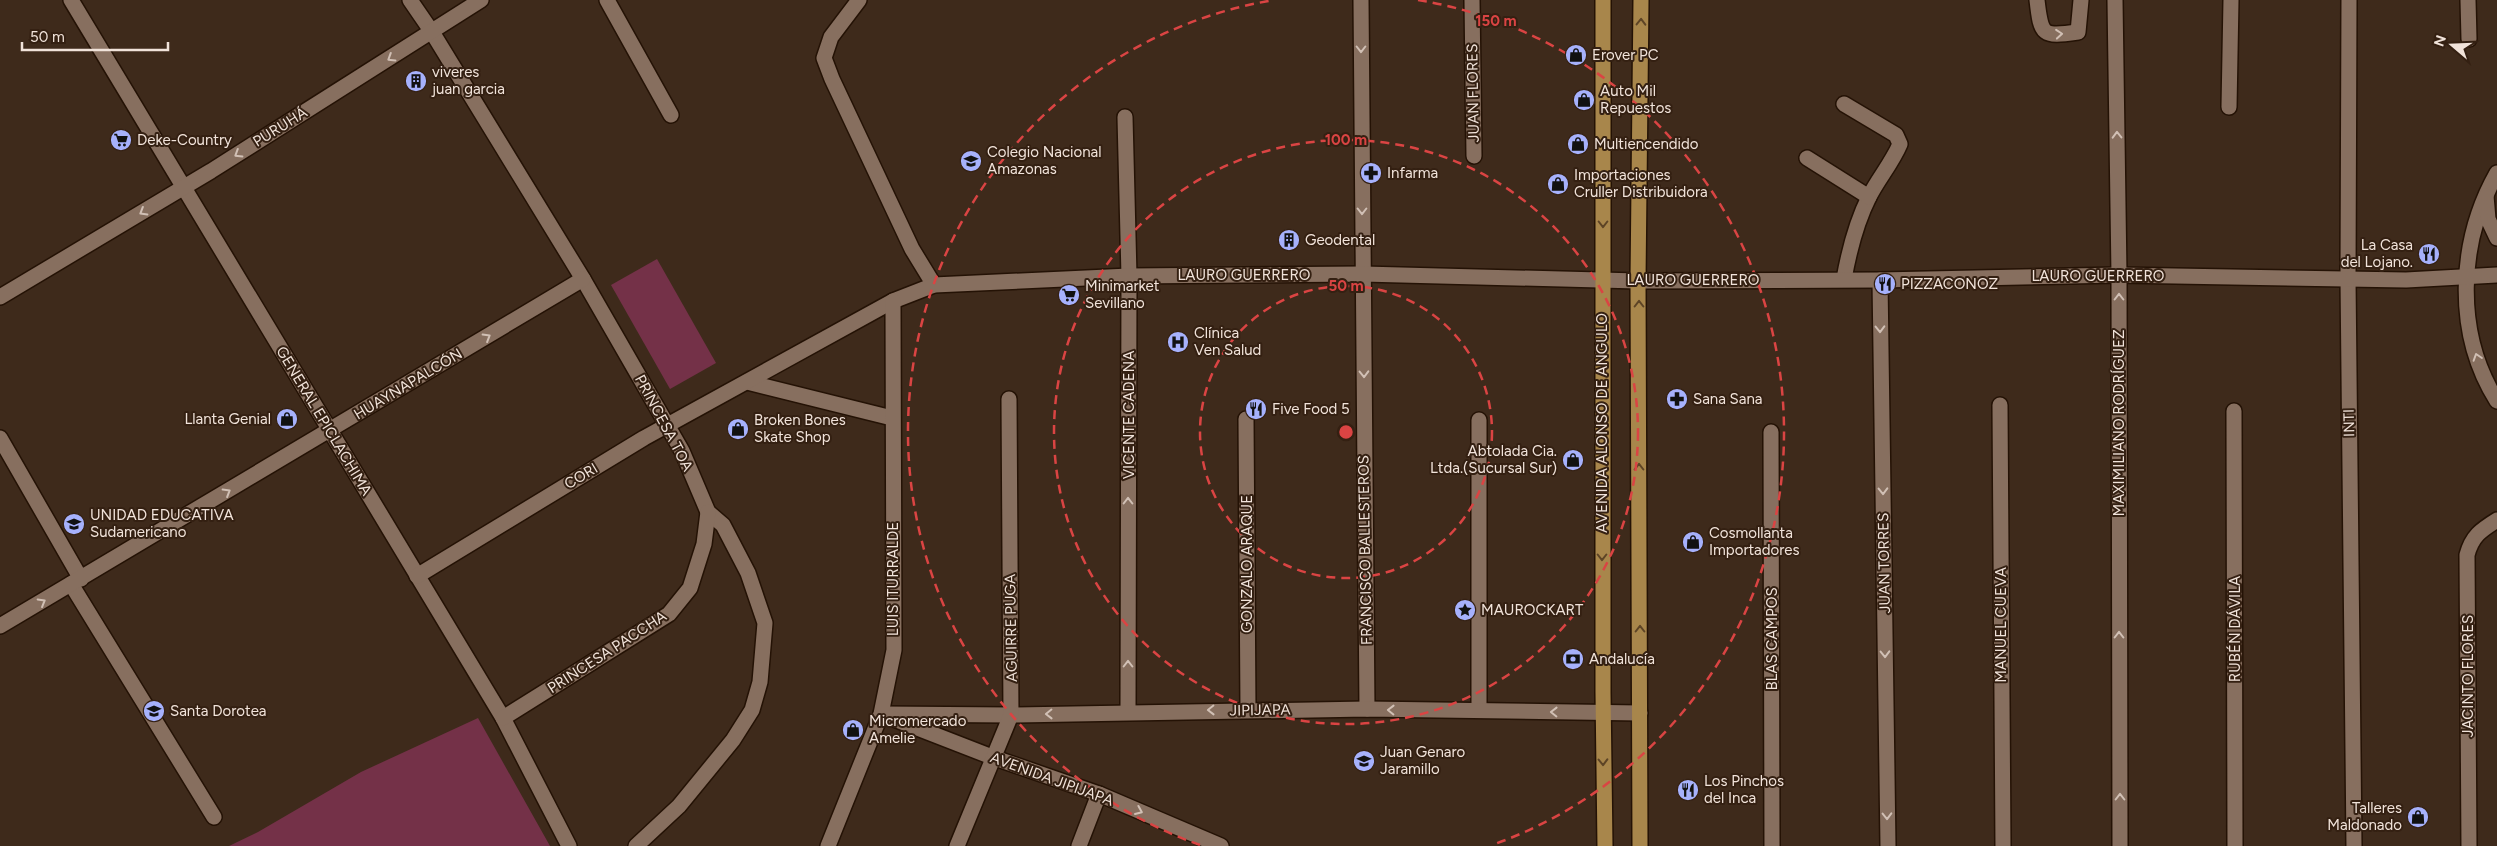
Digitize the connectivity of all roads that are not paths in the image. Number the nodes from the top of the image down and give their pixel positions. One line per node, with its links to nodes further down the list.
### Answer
1 (72, 0): 25 (street, GENERAL EPICLACHIMA)
2 (410, 0): 16 (street, PRINCESA TOA)
3 (481, 0): 16 (street, PURUHÁ)
4 (607, 0): 20 (street)
5 (859, 0): 40 (street)
6 (1361, 0): 29 (street, FRANCISCO BALLESTEROS, one-way to 29)
7 (1472, 0): 22 (street, JUAN FLORES)
8 (1603, 0): 38 (main road, AVENIDA ALONSO DE ANGULO, one-way to 38)
9 (1641, 0): 39 (main road, one-way to 9)
10 (2037, 0): 11 (street, one-way to 11)
11 (2080, 0)
12 (2115, 0): 30 (street, MAXIMILIANO RODRÍGUEZ, one-way to 12)
13 (2232, 0): 19 (street)
14 (2349, 0): 36 (street, INTI)
15 (2468, 0): 17 (street)
16 (432, 32): 25 (street, PURUHÁ, one-way to 25); 34 (street, PRINCESA TOA)
17 (2469, 39)
18 (1844, 104): 27 (street)
19 (2229, 107)
20 (671, 115)
21 (1125, 117): 32 (street, VICENTE CADENA)
22 (1474, 156)
23 (1807, 158): 27 (street)
24 (2497, 173): 26 (street)
25 (184, 187): 41 (street, PURUHÁ, one-way to 41); 52 (street, GENERAL EPICLACHIMA)
26 (2486, 193): 28 (street); 33 (street)
27 (1869, 196): 35 (street)
28 (2497, 238)
29 (1363, 274): 32 (street, LAURO GUERRERO); 38 (street, LAURO GUERRERO); 60 (street, FRANCISCO BALLESTEROS, one-way to 60)
30 (2119, 274): 36 (street, LAURO GUERRERO); 37 (street, LAURO GUERRERO); 83 (street, MAXIMILIANO RODRÍGUEZ, one-way to 30)
31 (2497, 274): 33 (street, LAURO GUERRERO)
32 (1129, 276): 40 (street, LAURO GUERRERO); 63 (street, VICENTE CADENA, one-way to 32)
33 (2466, 276): 36 (street, LAURO GUERRERO); 45 (street, one-way to 33)
34 (583, 279): 51 (street, PRINCESA TOA); 52 (street, HUAYNAPALCÓN, one-way to 34)
35 (1844, 279): 37 (street, LAURO GUERRERO); 39 (street, LAURO GUERRERO)
36 (2348, 279): 85 (street, INTI)
37 (1880, 280): 81 (street, JUAN TORRES, one-way to 81)
38 (1603, 281): 39 (street, LAURO GUERRERO); 64 (main road, AVENIDA ALONSO DE ANGULO, one-way to 64)
39 (1638, 281): 65 (main road, one-way to 39)
40 (934, 285): 42 (street, LAURO GUERRERO)
41 (0, 297)
42 (893, 301): 43 (street, CORI); 48 (street, LUIS ITURRALDE)
43 (747, 382): 48 (street); 51 (street, CORI)
44 (1009, 399): 67 (street, AGUIRRE PUGA)
45 (2497, 401)
46 (2000, 404): 82 (street, MANUEL CUEVA)
47 (2234, 411): 84 (street, RUBÉN DÁVILA)
48 (892, 418): 66 (street, LUIS ITURRALDE)
49 (1246, 419): 61 (street, GONZALO ARAQUE)
50 (1479, 420): 62 (street)
51 (667, 425): 55 (street, PRINCESA TOA); 57 (street, CORI)
52 (330, 431): 57 (street, GENERAL EPICLACHIMA); 58 (street, HUAYNAPALCÓN, one-way to 52)
53 (1771, 432): 80 (street, BLAS CAMPOS)
54 (0, 438): 58 (street)
55 (708, 512): 68 (street, PRINCESA PACCHA); 74 (street, PRINCESA TOA)
56 (2497, 520): 86 (street, JACINTO FLORES)
57 (417, 576): 68 (street, GENERAL EPICLACHIMA)
58 (76, 582): 59 (street, HUAYNAPALCÓN, one-way to 58); 71 (street)
59 (0, 626)
60 (1367, 709): 61 (street, JIPIJAPA); 62 (street, JIPIJAPA, one-way to 60)
61 (1248, 710): 63 (street, JIPIJAPA, one-way to 63)
62 (1478, 710): 64 (street, JIPIJAPA, one-way to 62)
63 (1128, 712): 67 (street, JIPIJAPA, one-way to 67)
64 (1603, 713): 65 (street, JIPIJAPA); 78 (main road, AVENIDA ALONSO DE ANGULO, one-way to 78)
65 (1640, 713): 79 (main road)
66 (881, 714): 67 (street, JIPIJAPA); 69 (street, AVENIDA JIPIJAPA); 75 (street, LUIS ITURRALDE)
67 (1012, 715): 69 (street, AGUIRRE PUGA)
68 (503, 718): 73 (street, GENERAL EPICLACHIMA)
69 (992, 757): 70 (street, AVENIDA JIPIJAPA); 76 (street, AGUIRRE PUGA)
70 (1099, 794): 72 (street, AVENIDA JIPIJAPA, one-way to 72); 77 (street)
71 (214, 817)
72 (1213, 844)
73 (569, 846)
74 (636, 846)
75 (828, 846)
76 (958, 846)
77 (1079, 846)
78 (1605, 846)
79 (1640, 846)
80 (1772, 846)
81 (1888, 846)
82 (2003, 846)
83 (2120, 846)
84 (2235, 846)
85 (2354, 846)
86 (2469, 846)

